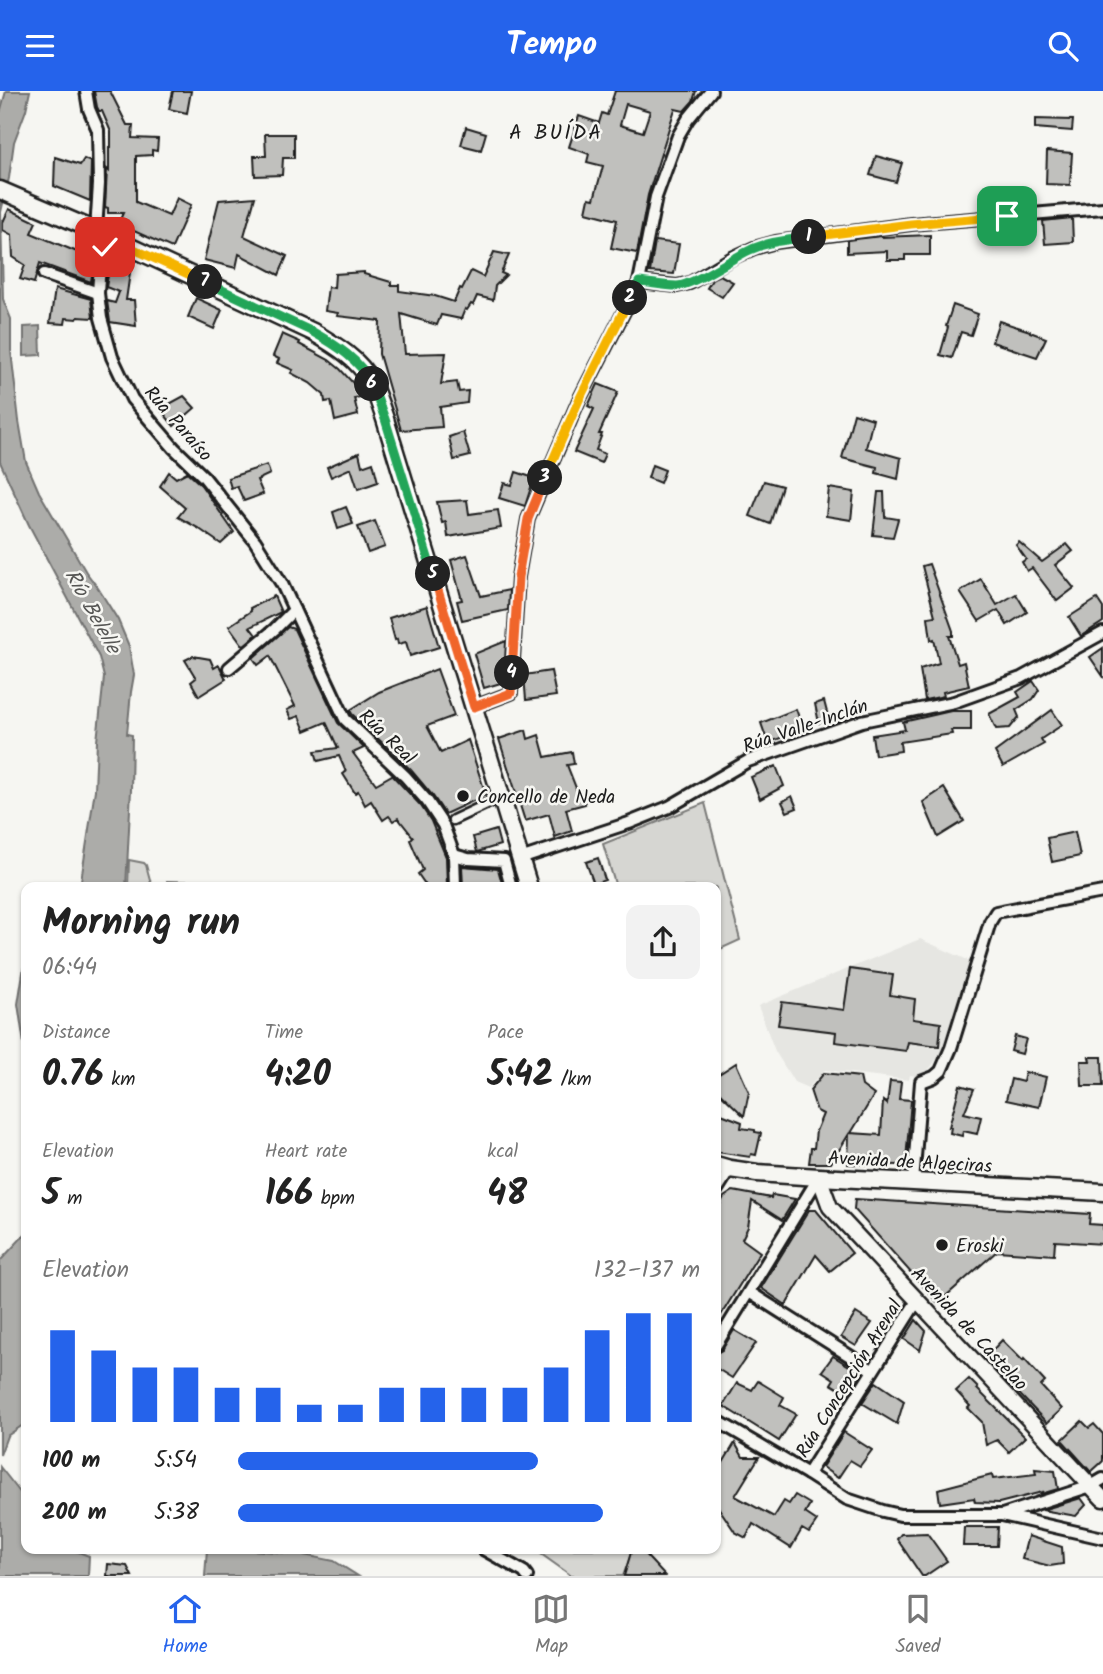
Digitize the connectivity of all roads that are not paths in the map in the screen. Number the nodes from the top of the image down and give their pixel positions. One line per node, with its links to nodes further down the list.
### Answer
1 (86, 91): 5 (street, Rúa Paraíso)
2 (711, 91): 7 (street)
3 (7, 193): 5 (main road)
4 (1103, 208): 7 (street)
5 (102, 234): 8 (street, Rúa Paraíso); 12 (main road)
6 (44, 274): 8 (street)
7 (639, 282): 12 (street)
8 (98, 293): 9 (street, Rúa Paraíso)
9 (294, 610): 11 (street); 15 (street, Rúa Real)
10 (1103, 633): 16 (street, Rúa Valle-Inclán)
11 (229, 668)
12 (474, 707): 13 (main road)
13 (502, 797): 14 (street); 16 (main road)
14 (453, 820)
15 (454, 855): 16 (street); 17 (street, Rúa Real)
16 (512, 860): 18 (street); 19 (main road)
17 (455, 882)
18 (511, 882)
19 (526, 882)
20 (1103, 892): 23 (street)
21 (723, 1167): 22 (main road, Avenida de Algeciras)
22 (818, 1177): 23 (main road, Avenida de Algeciras); 25 (street); 26 (street, Avenida de Castelao)
23 (913, 1182): 24 (main road, Avenida de Algeciras)
24 (1103, 1192)
25 (749, 1292): 27 (street); 28 (street)
26 (917, 1301): 28 (street, Rúa Concepción Arenal); 31 (street, Avenida de Castelao)
27 (721, 1337)
28 (872, 1370): 30 (street, Rúa Concepción Arenal)
29 (721, 1423): 30 (street)
30 (808, 1474): 33 (street)
31 (1097, 1482): 32 (street, Avenida de Castelao); 33 (street)
32 (1103, 1499)
33 (1002, 1514): 34 (street)
34 (1103, 1538)
35 (492, 1554): 36 (street)
36 (527, 1576)

